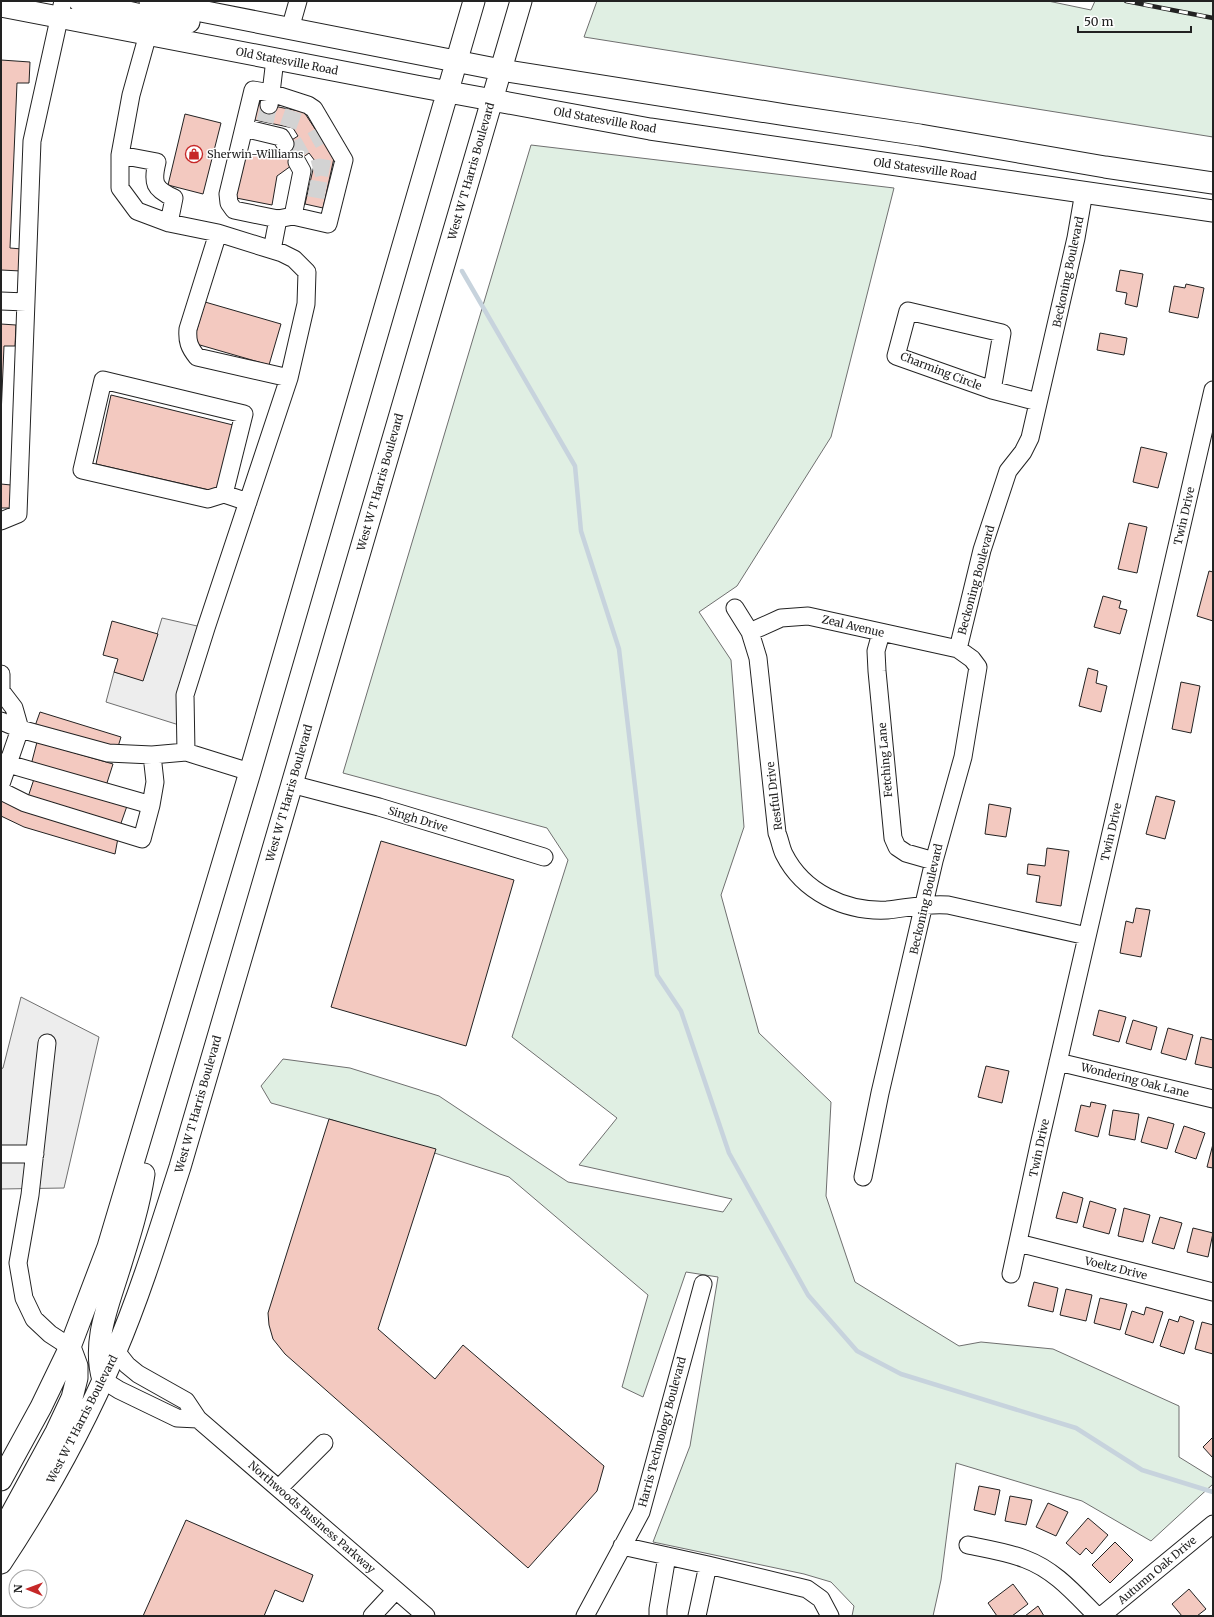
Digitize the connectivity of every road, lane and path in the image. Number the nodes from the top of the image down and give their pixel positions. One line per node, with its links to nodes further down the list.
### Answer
1 (80, 1): 7 (main road)
2 (298, 1): 8 (street)
3 (474, 1): 10 (main road)
4 (521, 1): 11 (main road, West W T Harris Boulevard)
5 (1, 6): 6 (main road, Old Statesville Road)
6 (61, 9): 7 (main road, Old Statesville Road); 27 (street)
7 (153, 11): 8 (main road, Old Statesville Road); 9 (main road, Old Statesville Road); 17 (street)
8 (290, 30): 10 (main road, Old Statesville Road)
9 (276, 59): 12 (main road, Old Statesville Road); 13 (street)
10 (457, 62): 11 (main road, Old Statesville Road); 12 (main road)
11 (500, 70): 14 (main road, West W T Harris Boulevard); 19 (main road, Old Statesville Road)
12 (447, 92): 14 (main road, Old Statesville Road); 46 (main road)
13 (270, 99): 15 (street); 22 (street)
14 (492, 100): 20 (main road, Old Statesville Road); 48 (main road, West W T Harris Boulevard)
15 (244, 128): 16 (street); 22 (street)
16 (285, 136)
17 (120, 155): 23 (street); 23 (street)
18 (304, 175): 22 (street)
19 (1213, 183)
20 (1084, 192): 21 (main road, Old Statesville Road); 31 (street, Beckoning Boulevard)
21 (1213, 211)
22 (286, 218): 25 (street)
23 (169, 223): 24 (street)
24 (218, 233): 25 (street); 28 (street)
25 (272, 250): 28 (street)
26 (1, 301): 27 (street)
27 (26, 302): 34 (street)
28 (289, 378): 33 (street)
29 (992, 390): 29 (street, Charming Circle); 31 (street, Charming Circle)
30 (1213, 390): 54 (street, Twin Drive)
31 (1038, 402): 38 (street, Beckoning Boulevard)
32 (224, 494): 32 (street); 33 (street)
33 (248, 502): 43 (street)
34 (1, 520)
35 (735, 608): 36 (street, Restful Drive)
36 (750, 632): 37 (street, Zeal Avenue); 53 (street, Restful Drive)
37 (881, 633): 38 (street, Zeal Avenue); 52 (street, Fetching Lane)
38 (958, 649): 52 (street, Beckoning Boulevard)
39 (1, 674): 40 (street)
40 (1, 691): 42 (street)
41 (1, 721): 42 (street)
42 (20, 729): 44 (street); 45 (street)
43 (186, 752): 44 (street); 46 (street)
44 (152, 755): 50 (street)
45 (4, 763): 47 (street); 50 (street)
46 (250, 772): 57 (main road)
47 (1, 784)
48 (291, 784): 51 (street, Singh Drive); 67 (main road, West W T Harris Boulevard)
49 (1, 791): 50 (street)
50 (151, 806)
51 (544, 856)
52 (934, 861): 53 (street, Beckoning Boulevard)
53 (925, 905): 54 (street, Restful Drive); 61 (street, Beckoning Boulevard)
54 (1087, 936): 56 (street, Twin Drive)
55 (47, 1043): 60 (street)
56 (1058, 1062): 58 (street, Wondering Oak Lane); 62 (street, Twin Drive)
57 (162, 1067): 66 (main road); 68 (main road)
58 (1213, 1099)
59 (1, 1154): 60 (street)
60 (35, 1154): 66 (street)
61 (863, 1177)
62 (1018, 1243): 63 (street, Twin Drive); 65 (street, Voeltz Drive)
63 (1011, 1274)
64 (703, 1284): 76 (street, Harris Technology Boulevard)
65 (1213, 1292)
66 (70, 1347): 71 (main road); 74 (main road)
67 (116, 1351): 68 (main road, West W T Harris Boulevard); 69 (street, Northwoods Business Parkway)
68 (103, 1380): 69 (street); 78 (main road, West W T Harris Boulevard)
69 (198, 1419): 72 (street, Northwoods Business Parkway)
70 (324, 1443): 72 (street)
71 (1, 1480)
72 (279, 1488): 80 (street, Northwoods Business Parkway)
73 (1213, 1524): 88 (street, Autumn Oak Drive)
74 (1, 1533)
75 (968, 1545): 87 (street)
76 (622, 1546): 77 (street); 83 (street, Harris Technology Boulevard)
77 (667, 1556): 79 (street); 84 (street)
78 (1, 1563)
79 (708, 1565): 85 (street); 86 (street)
80 (396, 1590): 81 (street); 82 (street, Northwoods Business Parkway)
81 (372, 1616)
82 (426, 1616)
83 (585, 1616)
84 (658, 1616)
85 (697, 1616)
86 (830, 1616)
87 (1097, 1616)
88 (1101, 1616)

